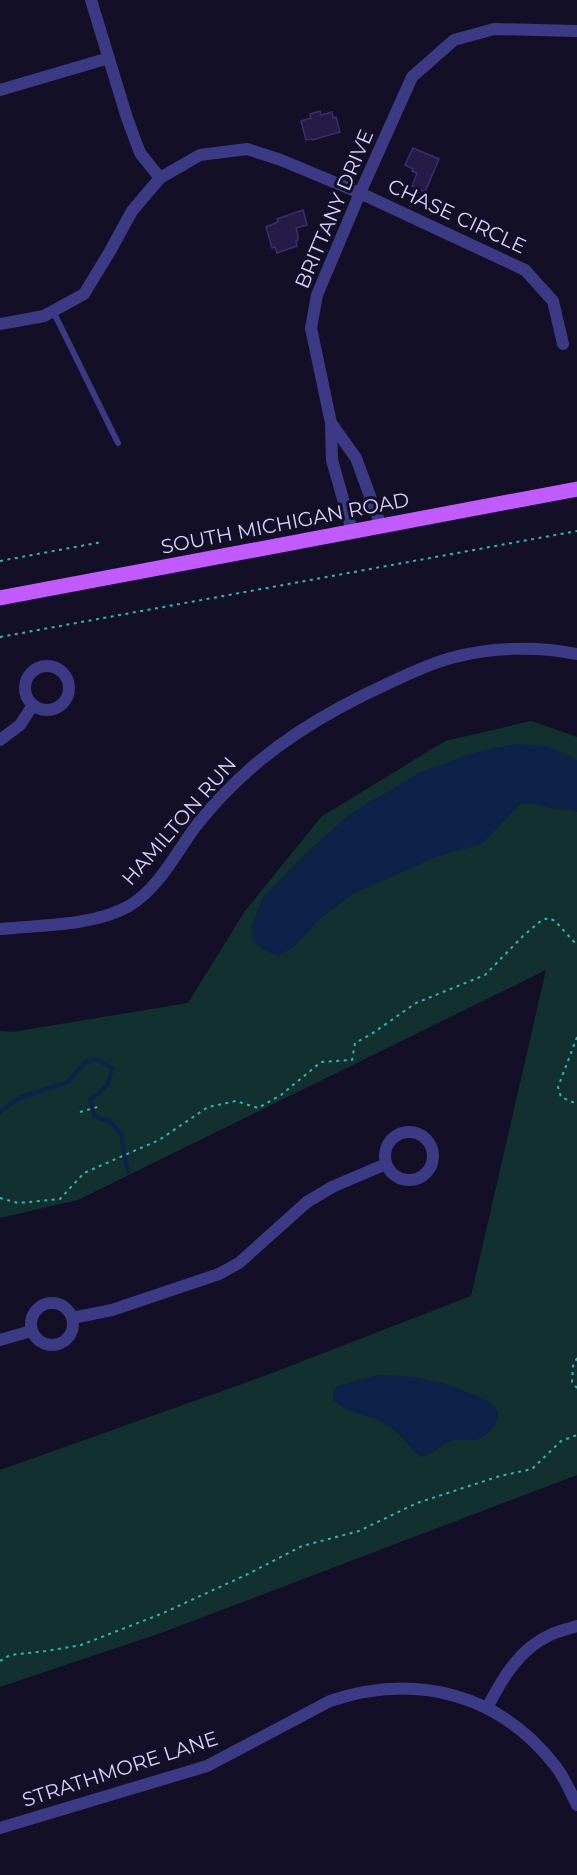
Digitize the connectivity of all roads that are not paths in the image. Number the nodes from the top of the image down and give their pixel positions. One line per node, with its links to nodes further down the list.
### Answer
1 (91, 0): 3 (street)
2 (577, 31): 6 (street, BRITTANY DRIVE)
3 (109, 58): 4 (street); 5 (street)
4 (0, 90)
5 (160, 178): 6 (street, CHASE CIRCLE); 7 (street, CHASE CIRCLE)
6 (360, 193): 9 (street, CHASE CIRCLE); 10 (street, BRITTANY DRIVE)
7 (53, 311): 8 (street, CHASE CIRCLE); 11 (lane)
8 (0, 324)
9 (563, 344)
10 (331, 423): 13 (street, BRITTANY DRIVE); 14 (street)
11 (118, 443)
12 (577, 489): 13 (main road, SOUTH MICHIGAN ROAD)
13 (381, 526): 14 (main road, SOUTH MICHIGAN ROAD)
14 (352, 531): 15 (main road, SOUTH MICHIGAN ROAD)
15 (0, 598)
16 (577, 654): 19 (street, HAMILTON RUN)
17 (33, 705): 18 (street)
18 (0, 740)
19 (0, 929)
20 (386, 1164): 21 (street)
21 (72, 1318): 22 (street); 22 (street)
22 (31, 1331): 23 (street)
23 (0, 1340)
24 (577, 1626): 25 (street)
25 (487, 1708): 26 (street, STRATHMORE LANE); 27 (street, STRATHMORE LANE)
26 (577, 1805)
27 (0, 1828)

